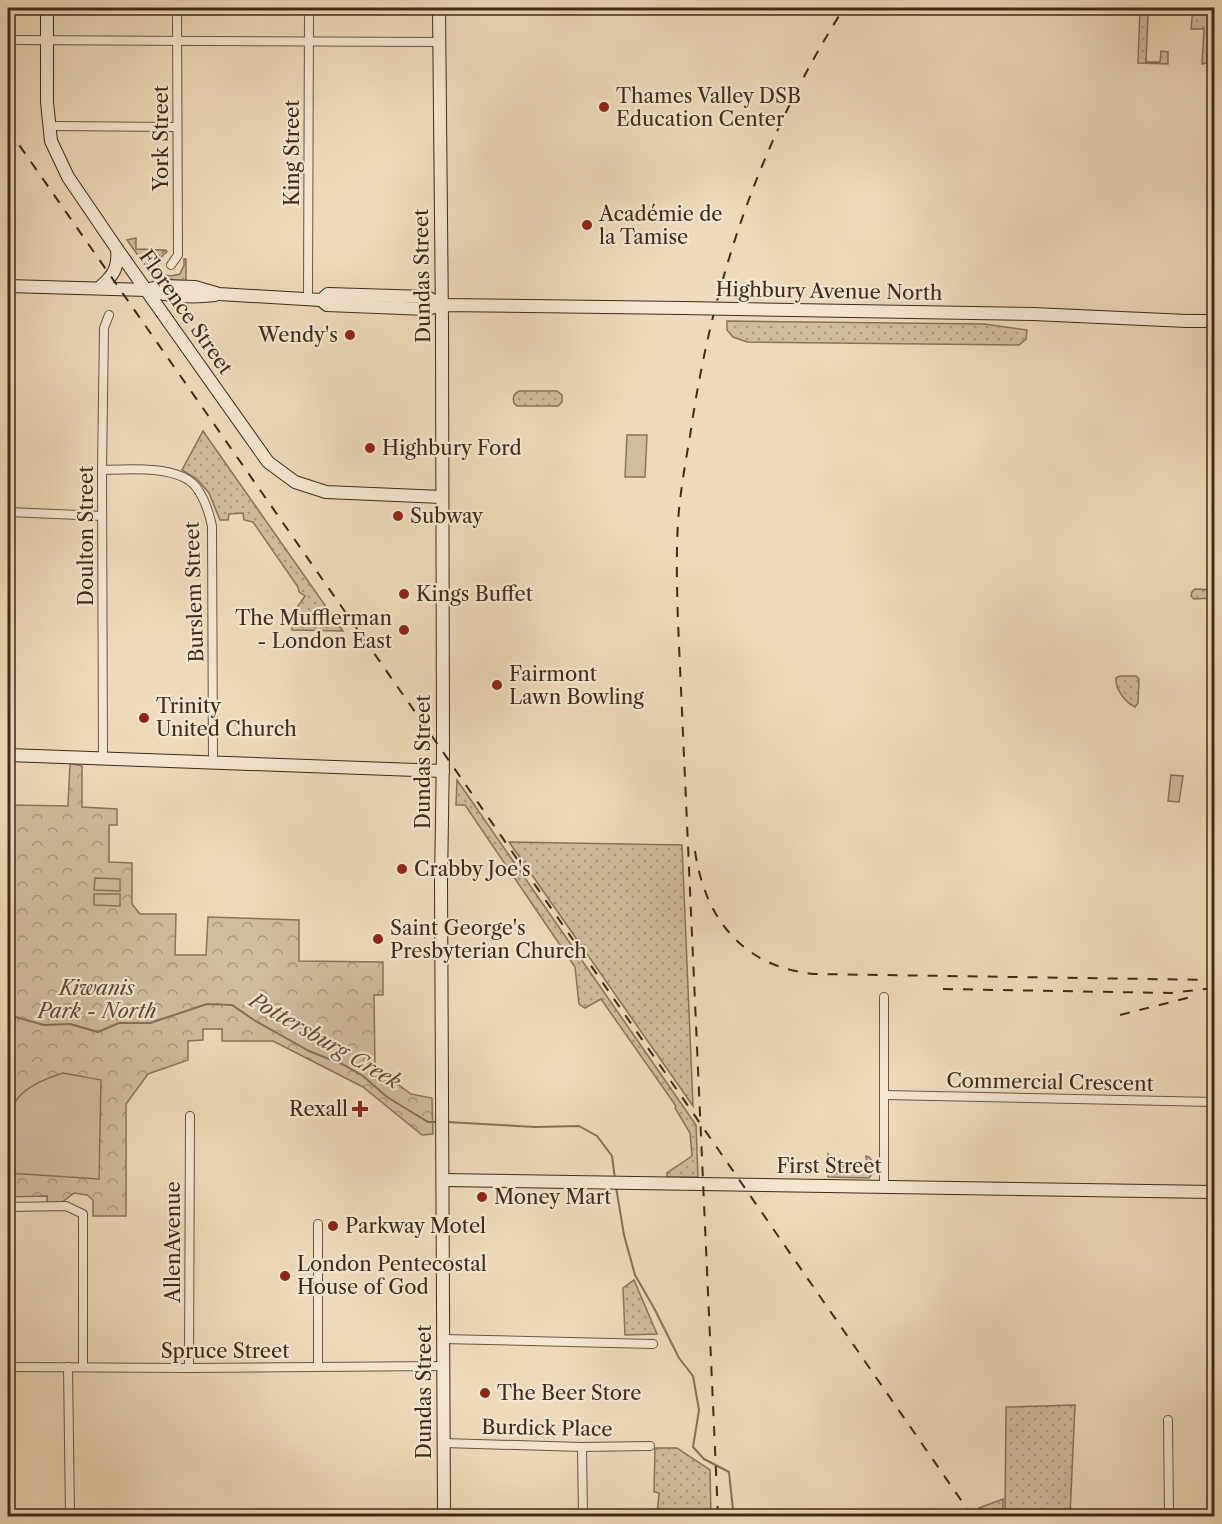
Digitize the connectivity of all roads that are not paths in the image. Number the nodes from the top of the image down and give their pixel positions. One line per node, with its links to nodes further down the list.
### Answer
1 (47, 8): 6 (main road, Florence Street)
2 (177, 8): 7 (street, York Street)
3 (309, 8): 8 (street, King Street)
4 (439, 8): 9 (main road, Dundas Street)
5 (8, 40): 6 (street)
6 (48, 41): 7 (street); 10 (main road, Florence Street)
7 (177, 41): 8 (street); 11 (street, York Street)
8 (309, 41): 9 (street); 17 (street, King Street)
9 (439, 42): 18 (main road, Dundas Street)
10 (50, 126): 11 (street); 12 (main road, Florence Street)
11 (177, 127): 13 (street, York Street)
12 (117, 249): 15 (main road); 16 (main road, Florence Street)
13 (171, 265)
14 (8, 286): 15 (main road, Highbury Avenue North)
15 (99, 288): 16 (main road, Highbury Avenue North)
16 (147, 290): 17 (main road, Highbury Avenue North); 22 (main road, Florence Street)
17 (314, 300): 18 (main road, Highbury Avenue North)
18 (442, 305): 20 (main road, Highbury Avenue North, bridge); 22 (main road, Dundas Street)
19 (109, 315): 21 (street, Doulton Street)
20 (1215, 321)
21 (102, 470): 24 (street, Doulton Street); 27 (street, Burslem Street)
22 (442, 497): 28 (main road, Dundas Street)
23 (8, 512): 24 (street)
24 (102, 516): 26 (street, Doulton Street)
25 (8, 755): 26 (main road)
26 (103, 759): 27 (main road)
27 (213, 763): 28 (main road)
28 (443, 771): 33 (main road, Dundas Street)
29 (885, 997): 30 (street)
30 (885, 1095): 31 (street, Commercial Crescent); 34 (street)
31 (1215, 1102)
32 (190, 1116): 45 (street, AllenAvenue)
33 (443, 1180): 34 (main road, First Street); 38 (main road, Dundas Street)
34 (884, 1185): 35 (main road, First Street)
35 (1215, 1192)
36 (8, 1207): 41 (street)
37 (318, 1224): 44 (street)
38 (442, 1339): 39 (street); 42 (main road, Dundas Street)
39 (653, 1344)
40 (68, 1366): 41 (street, Spruce Street); 43 (street, Spruce Street); 50 (street)
41 (82, 1366): 45 (street, Spruce Street)
42 (442, 1366): 44 (street, Spruce Street); 47 (main road, Dundas Street)
43 (8, 1367)
44 (318, 1367): 45 (street, Spruce Street)
45 (189, 1368)
46 (1168, 1420): 53 (street)
47 (443, 1443): 49 (street, Burdick Place); 51 (main road, Dundas Street)
48 (650, 1446): 49 (street, Burdick Place)
49 (582, 1447): 52 (street)
50 (70, 1516)
51 (444, 1516)
52 (583, 1516)
53 (1169, 1516)

